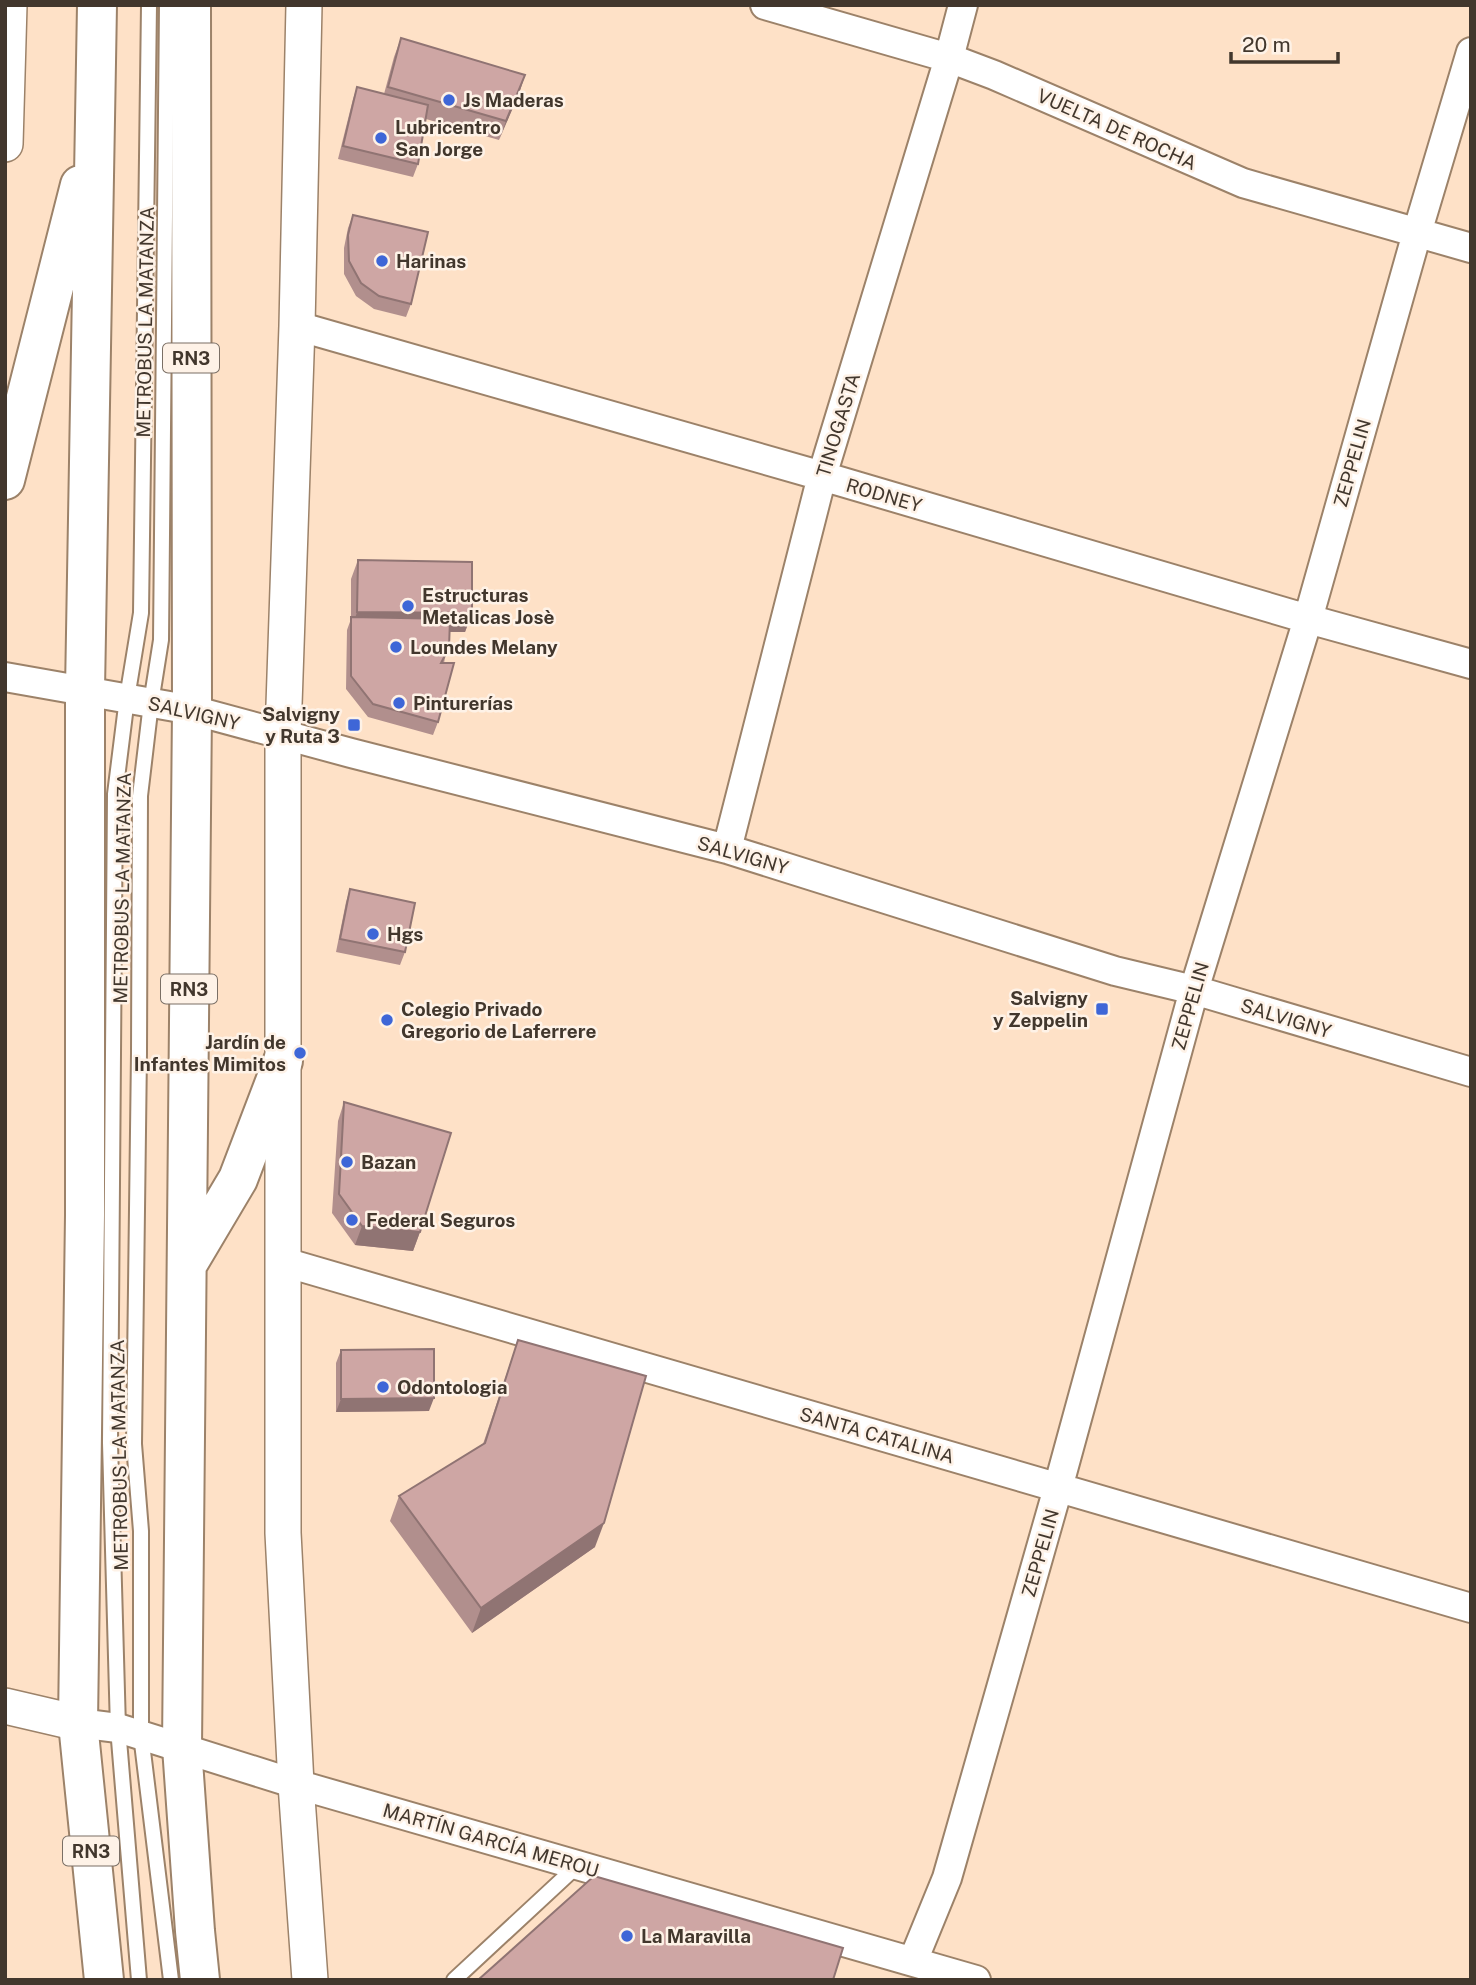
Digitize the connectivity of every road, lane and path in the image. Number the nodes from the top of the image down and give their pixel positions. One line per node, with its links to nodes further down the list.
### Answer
1 (9, 5): 12 (street)
2 (97, 5): 11 (highway, RN3)
3 (149, 5): 22 (lane, METROBUS LA MATANZA)
4 (167, 5): 22 (lane, METROBUS LA MATANZA)
5 (191, 5): 23 (highway, RN3)
6 (304, 5): 15 (street)
7 (765, 5): 10 (street, VUELTA DE ROCHA)
8 (963, 5): 10 (street, TINOGASTA)
9 (1471, 52): 13 (street, ZEPPELIN)
10 (949, 58): 13 (street, VUELTA DE ROCHA); 16 (street, TINOGASTA)
11 (95, 122): 17 (highway); 21 (highway, RN3)
12 (5, 144)
13 (1417, 233): 14 (street, VUELTA DE ROCHA); 18 (street, ZEPPELIN)
14 (1471, 248)
15 (297, 326): 16 (street, RODNEY); 24 (street)
16 (822, 476): 18 (street, RODNEY); 25 (street, TINOGASTA)
17 (5, 480)
18 (1308, 619): 19 (street, RODNEY); 26 (street, ZEPPELIN)
19 (1471, 664)
20 (5, 677): 21 (street, SALVIGNY)
21 (85, 690): 22 (street, SALVIGNY); 34 (highway, RN3)
22 (139, 700): 23 (street, SALVIGNY); 35 (lane, METROBUS LA MATANZA); 35 (lane, METROBUS LA MATANZA)
23 (192, 710): 24 (street, SALVIGNY); 30 (highway, RN3)
24 (283, 734): 25 (street, SALVIGNY); 27 (street)
25 (727, 849): 26 (street, SALVIGNY)
26 (1194, 990): 28 (street, SALVIGNY); 31 (street, ZEPPELIN)
27 (283, 1061): 29 (street); 30 (highway)
28 (1471, 1072)
29 (284, 1262): 31 (street, SANTA CATALINA); 37 (street)
30 (186, 1267): 36 (highway, RN3)
31 (1058, 1488): 32 (street, SANTA CATALINA); 41 (street, ZEPPELIN)
32 (1471, 1608)
33 (5, 1706): 34 (street, MARTÍN GARCÍA MEROU)
34 (78, 1723): 35 (street, MARTÍN GARCÍA MEROU); 42 (highway, RN3)
35 (130, 1731): 36 (street, MARTÍN GARCÍA MEROU); 43 (lane, METROBUS LA MATANZA); 44 (lane, METROBUS LA MATANZA)
36 (182, 1747): 37 (street, MARTÍN GARCÍA MEROU); 39 (lane); 46 (highway, RN3)
37 (296, 1784): 38 (street, MARTÍN GARCÍA MEROU); 47 (street)
38 (578, 1865): 41 (street, MARTÍN GARCÍA MEROU); 48 (lane)
39 (179, 1898)
40 (178, 1925): 45 (lane)
41 (913, 1961): 49 (street, MARTÍN GARCÍA MEROU)
42 (104, 1980)
43 (139, 1980)
44 (170, 1980)
45 (177, 1980)
46 (200, 1980)
47 (310, 1980)
48 (454, 1980)
49 (975, 1980)

